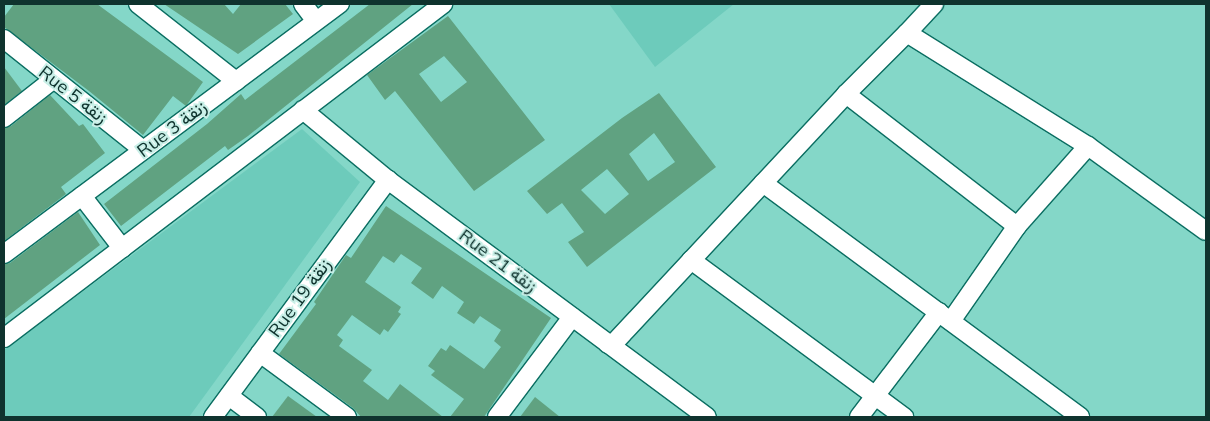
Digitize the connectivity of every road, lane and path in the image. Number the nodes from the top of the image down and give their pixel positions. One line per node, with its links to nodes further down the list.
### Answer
1 (138, 4): 10 (street)
2 (304, 4): 6 (street)
3 (340, 4): 6 (street, Rue 3 زنقة)
4 (443, 4): 12 (street)
5 (934, 4): 7 (street)
6 (316, 21): 10 (street, Rue 3 زنقة)
7 (908, 33): 11 (street); 14 (street)
8 (8, 49): 9 (street, Rue 5 زنقة)
9 (54, 79): 13 (street); 15 (street, Rue 5 زنقة)
10 (236, 81): 15 (street, Rue 3 زنقة)
11 (846, 94): 17 (street); 19 (street)
12 (303, 110): 16 (street, Rue 21 زنقة); 21 (street)
13 (4, 118)
14 (1088, 146): 19 (street); 20 (street)
15 (144, 150): 18 (street, Rue 3 زنقة)
16 (388, 180): 24 (street, Rue 21 زنقة); 28 (street, Rue 19 زنقة)
17 (763, 183): 23 (street); 25 (street)
18 (82, 196): 21 (street); 22 (street, Rue 3 زنقة)
19 (1017, 226): 25 (street)
20 (1206, 231)
21 (122, 248): 26 (street)
22 (4, 254)
23 (692, 260): 27 (street); 29 (street)
24 (572, 317): 27 (street, Rue 21 زنقة); 34 (street)
25 (945, 317): 29 (street); 38 (street)
26 (4, 338)
27 (608, 344): 35 (street, Rue 21 زنقة)
28 (260, 353): 30 (street, Rue 19 زنقة); 33 (street)
29 (876, 395): 36 (street); 37 (street)
30 (229, 396): 31 (street, Rue 19 زنقة); 32 (street)
31 (212, 417)
32 (257, 417)
33 (347, 417)
34 (498, 417)
35 (706, 417)
36 (859, 417)
37 (904, 417)
38 (1080, 417)

